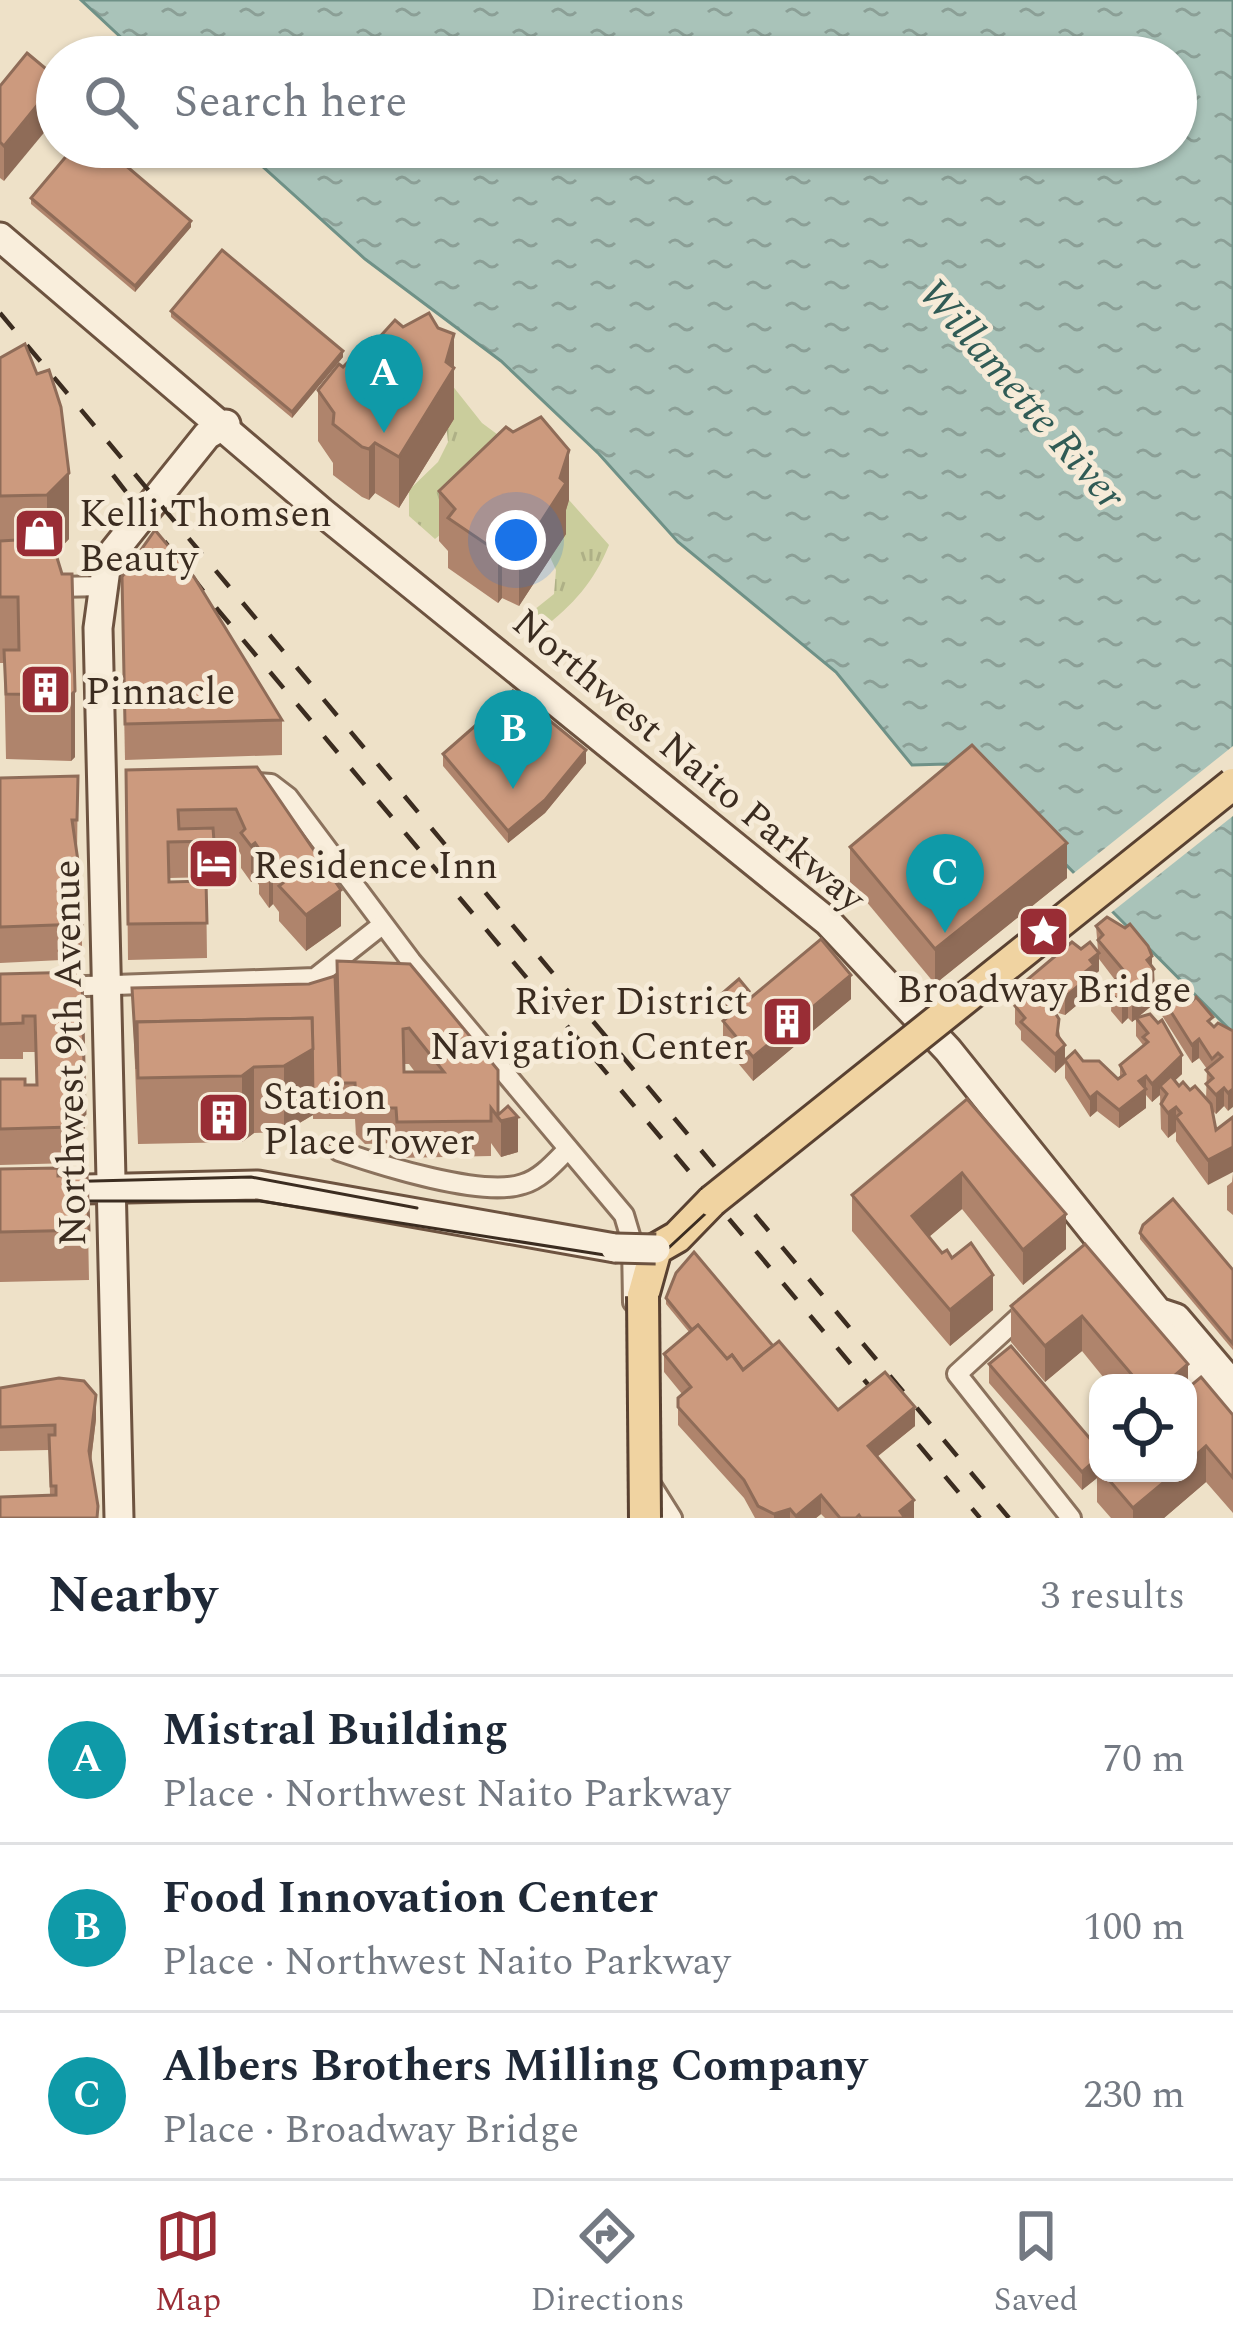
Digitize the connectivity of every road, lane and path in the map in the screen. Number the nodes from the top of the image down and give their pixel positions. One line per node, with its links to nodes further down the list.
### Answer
1 (0, 237): 2 (main road, Northwest Naito Parkway)
2 (226, 424): 3 (main road, Northwest 9th Avenue); 16 (main road, Northwest Naito Parkway)
3 (106, 586): 4 (street); 8 (main road, Northwest 9th Avenue)
4 (36, 588)
5 (230, 782): 7 (street)
6 (1233, 784): 14 (main road, bridge)
7 (382, 925): 8 (street); 10 (street)
8 (106, 986): 9 (street); 12 (main road, Northwest 9th Avenue)
9 (40, 988)
10 (568, 1149): 11 (street); 21 (street)
11 (339, 1150)
12 (111, 1188): 13 (main road); 14 (main road, bridge); 19 (main road, Northwest 9th Avenue)
13 (0, 1191)
14 (656, 1250): 20 (main road, bridge)
15 (1049, 1292): 22 (street)
16 (1158, 1312): 17 (main road, Northwest Naito Parkway); 18 (main road, Northwest Naito Parkway)
17 (1233, 1385)
18 (1233, 1419)
19 (119, 1518)
20 (645, 1518)
21 (672, 1518)
22 (1071, 1518)

